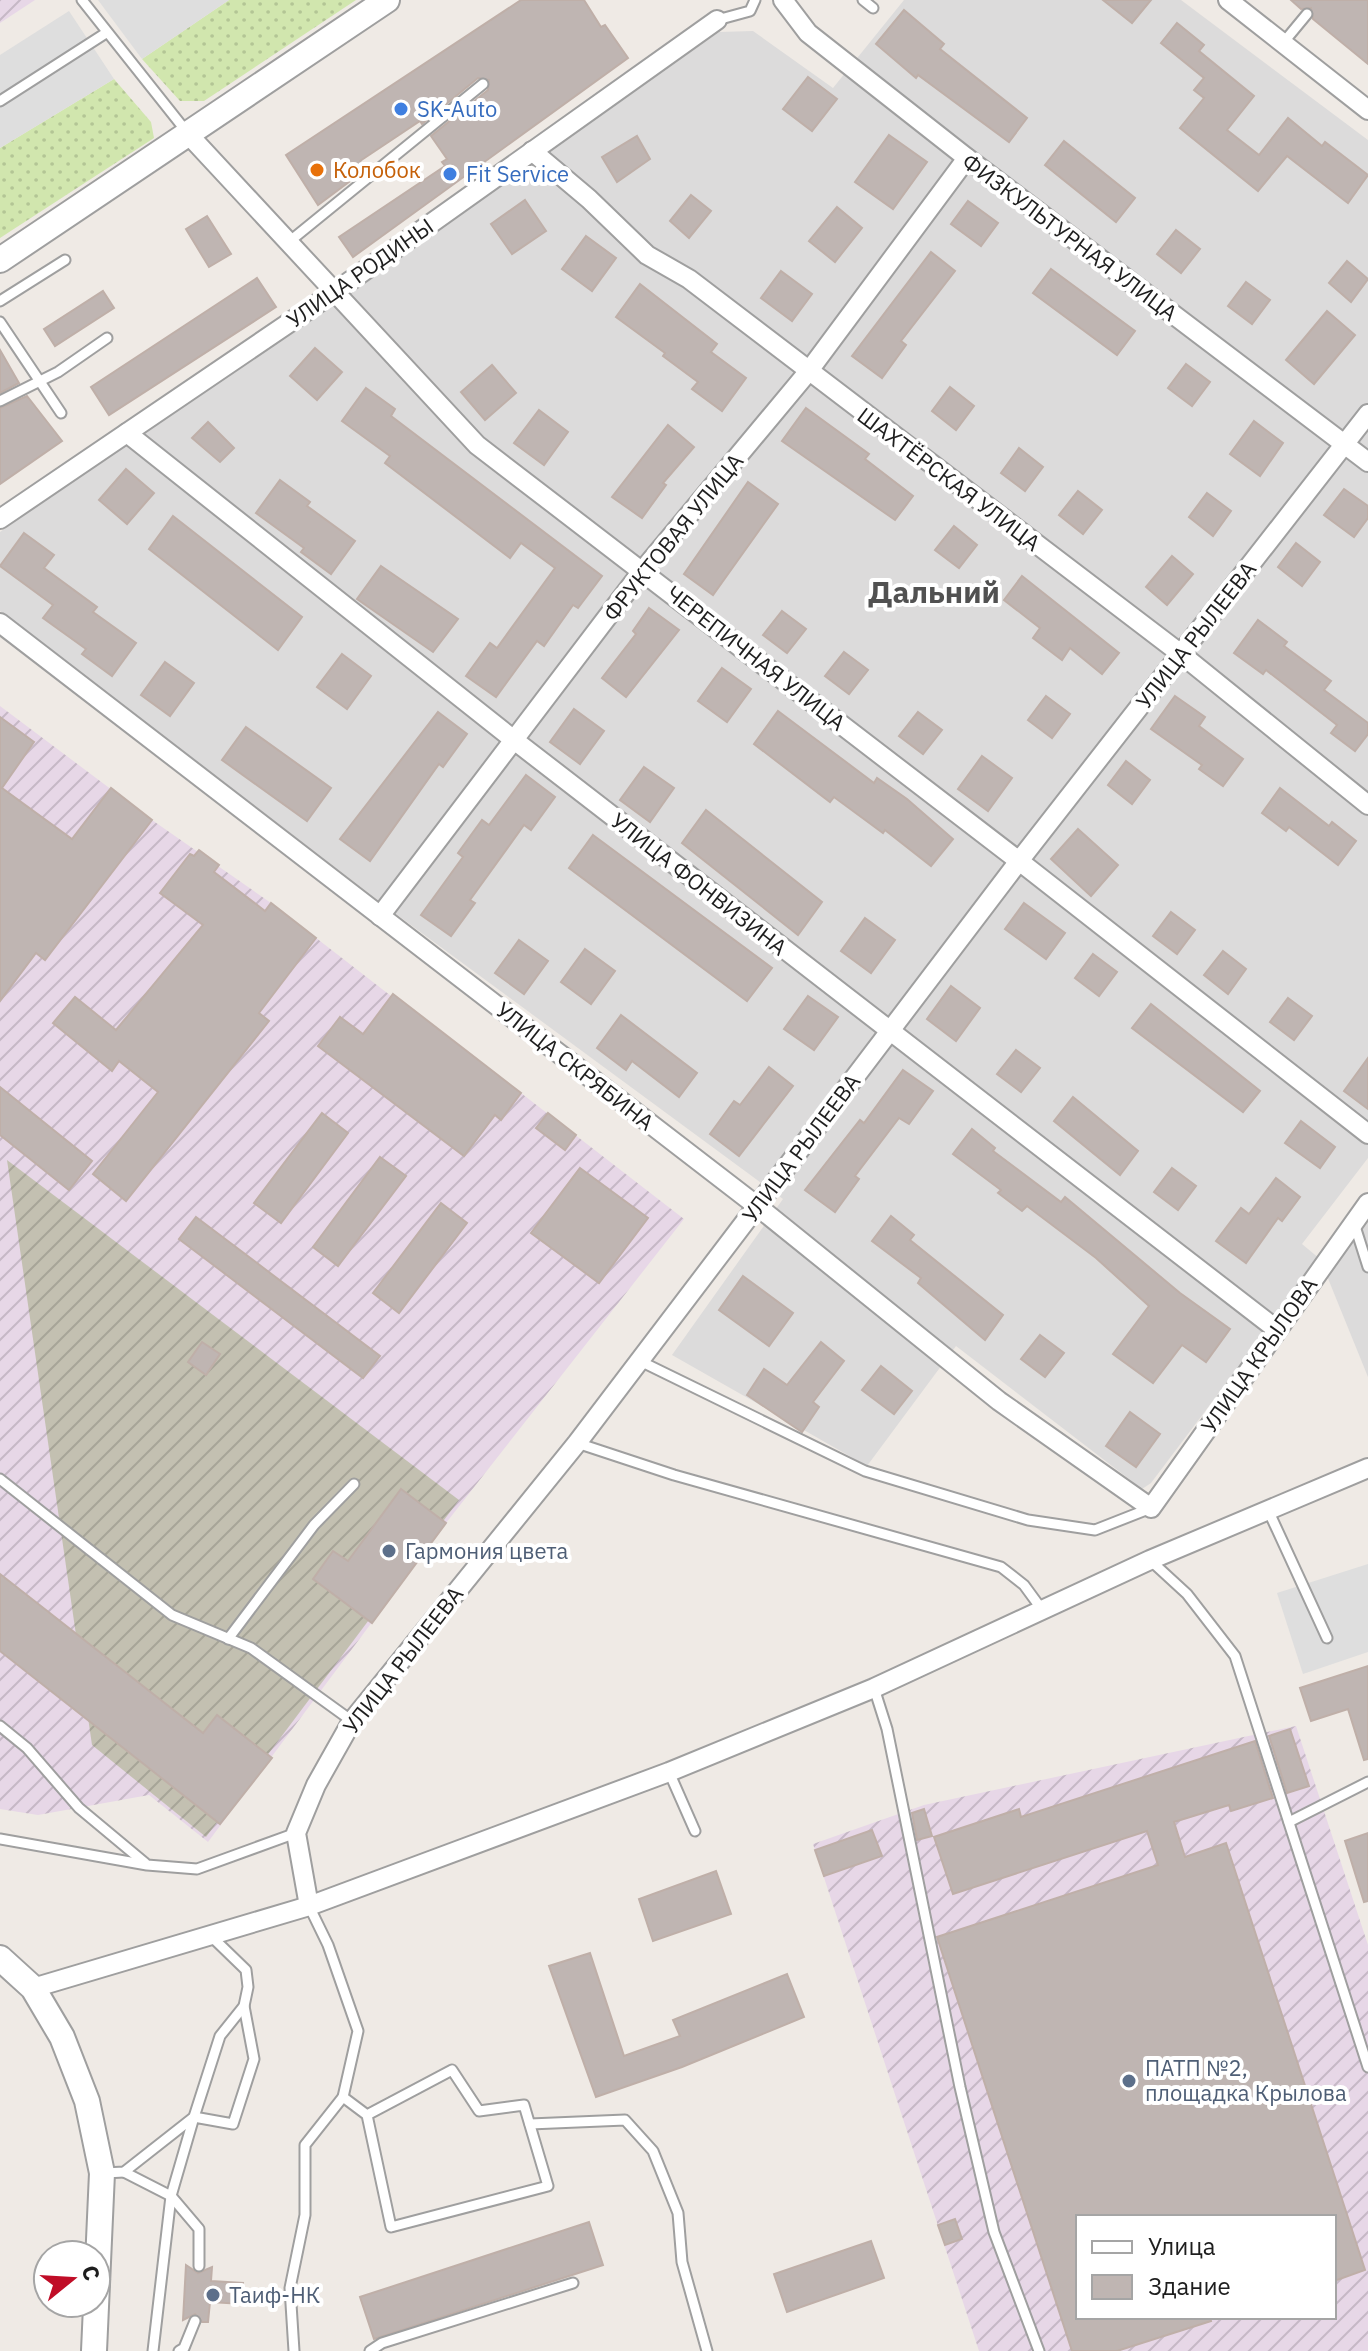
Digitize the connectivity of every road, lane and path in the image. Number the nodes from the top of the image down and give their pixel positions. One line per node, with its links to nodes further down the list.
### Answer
1 (82, 0): 10 (lane)
2 (387, 0): 15 (street)
3 (755, 0): 9 (lane)
4 (783, 0): 17 (street, ФИЗКУЛЬТУРНАЯ УЛИЦА)
5 (863, 0): 7 (lane)
6 (1228, 0): 11 (street)
7 (873, 8)
8 (1307, 14): 11 (lane)
9 (717, 20): 16 (street, УЛИЦА РОДИНЫ)
10 (106, 33): 13 (lane); 15 (lane)
11 (1283, 43): 14 (street)
12 (483, 84): 18 (lane)
13 (0, 101)
14 (1368, 110)
15 (188, 134): 18 (street, ЧЕРЕПИЧНАЯ УЛИЦА); 19 (street)
16 (532, 151): 21 (street, УЛИЦА РОДИНЫ); 25 (street, ШАХТЁРСКАЯ УЛИЦА)
17 (967, 158): 25 (street, ФРУКТОВАЯ УЛИЦА); 31 (street, ФИЗКУЛЬТУРНАЯ УЛИЦА)
18 (290, 241): 21 (street, ЧЕРЕПИЧНАЯ УЛИЦА)
19 (0, 260)
20 (65, 260): 22 (lane)
21 (336, 291): 30 (street, УЛИЦА РОДИНЫ); 34 (street, ЧЕРЕПИЧНАЯ УЛИЦА)
22 (0, 301)
23 (0, 322): 26 (lane)
24 (107, 338): 26 (lane)
25 (808, 372): 34 (street, ФРУКТОВАЯ УЛИЦА); 36 (street, ШАХТЁРСКАЯ УЛИЦА)
26 (39, 379): 27 (lane); 28 (lane)
27 (0, 401)
28 (61, 413)
29 (1368, 414): 31 (street, УЛИЦА РЫЛЕЕВА)
30 (127, 433): 33 (street, УЛИЦА РОДИНЫ); 37 (street, УЛИЦА ФОНВИЗИНА)
31 (1345, 444): 32 (street, ФИЗКУЛЬТУРНАЯ УЛИЦА); 36 (street, УЛИЦА РЫЛЕЕВА)
32 (1368, 462)
33 (0, 519)
34 (643, 570): 37 (street, ФРУКТОВАЯ УЛИЦА); 39 (street, ЧЕРЕПИЧНАЯ УЛИЦА)
35 (0, 623): 40 (street, УЛИЦА СКРЯБИНА)
36 (1181, 654): 38 (street, ШАХТЁРСКАЯ УЛИЦА); 39 (street, УЛИЦА РЫЛЕЕВА)
37 (514, 740): 40 (street, ФРУКТОВАЯ УЛИЦА); 41 (street, УЛИЦА ФОНВИЗИНА)
38 (1368, 805)
39 (1019, 861): 41 (street, УЛИЦА РЫЛЕЕВА); 42 (street, ЧЕРЕПИЧНАЯ УЛИЦА)
40 (380, 916): 44 (street, УЛИЦА СКРЯБИНА)
41 (889, 1032): 44 (street, УЛИЦА РЫЛЕЕВА); 47 (street, УЛИЦА ФОНВИЗИНА)
42 (1368, 1134)
43 (1368, 1203): 45 (street, УЛИЦА КРЫЛОВА)
44 (757, 1206): 48 (street, УЛИЦА РЫЛЕЕВА); 53 (street, УЛИЦА СКРЯБИНА)
45 (1354, 1223): 46 (lane); 47 (street, УЛИЦА КРЫЛОВА)
46 (1368, 1267)
47 (1276, 1329): 53 (street, УЛИЦА КРЫЛОВА)
48 (638, 1360): 49 (street, УЛИЦА РЫЛЕЕВА); 53 (lane)
49 (577, 1443): 56 (lane); 60 (street, УЛИЦА РЫЛЕЕВА)
50 (1368, 1468): 54 (street)
51 (0, 1479): 58 (lane)
52 (354, 1484): 58 (lane)
53 (1151, 1508)
54 (1268, 1510): 55 (street); 57 (lane)
55 (1150, 1560): 56 (street); 64 (lane)
56 (1043, 1611): 59 (street)
57 (1327, 1638)
58 (228, 1639): 60 (lane)
59 (874, 1688): 62 (street); 90 (lane)
60 (352, 1721): 66 (street, УЛИЦА РЫЛЕЕВА)
61 (0, 1726): 68 (lane)
62 (669, 1772): 65 (lane); 69 (street)
63 (1368, 1782): 64 (lane)
64 (1289, 1822): 74 (lane)
65 (695, 1831)
66 (296, 1833): 68 (lane); 69 (street)
67 (0, 1839): 68 (lane)
68 (147, 1865)
69 (309, 1906): 70 (street); 75 (lane)
70 (213, 1938): 72 (street); 73 (lane)
71 (0, 1958): 72 (street)
72 (33, 1988): 79 (street)
73 (244, 2006): 77 (lane); 77 (lane)
74 (1368, 2067)
75 (343, 2097): 76 (lane); 87 (lane)
76 (367, 2115): 78 (lane); 78 (lane)
77 (194, 2117): 79 (lane); 80 (lane)
78 (530, 2124): 89 (lane)
79 (113, 2172): 80 (lane); 84 (street)
80 (171, 2196): 81 (lane); 85 (lane)
81 (199, 2266)
82 (573, 2283): 88 (lane)
83 (195, 2321): 86 (lane)
84 (94, 2351)
85 (153, 2351)
86 (179, 2351)
87 (294, 2351)
88 (370, 2351)
89 (707, 2351)
90 (1039, 2351)

